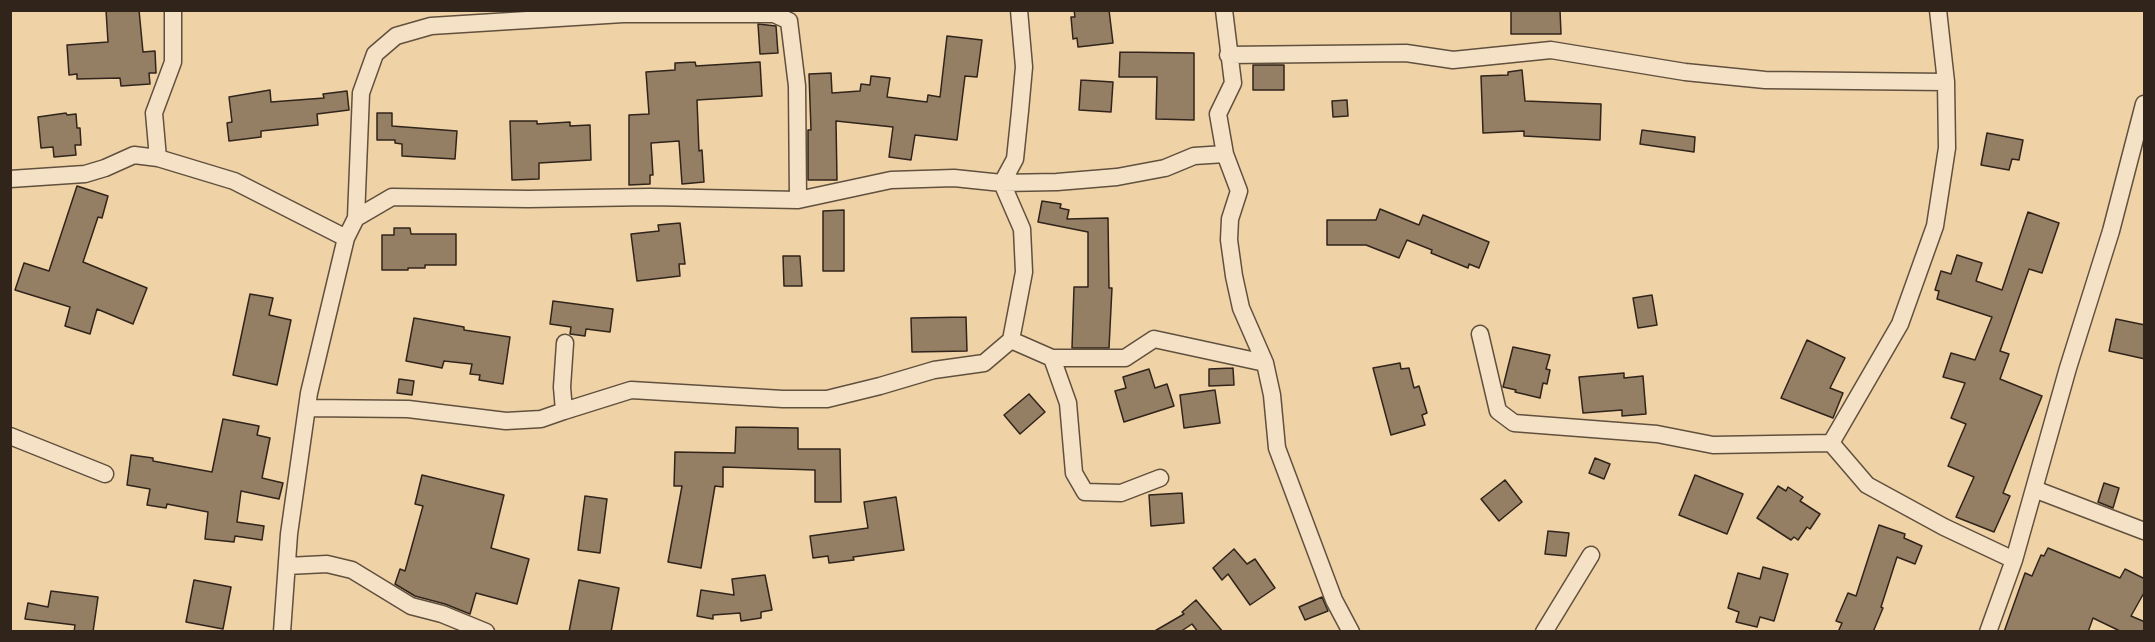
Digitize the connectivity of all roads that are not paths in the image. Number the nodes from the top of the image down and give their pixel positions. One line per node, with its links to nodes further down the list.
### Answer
1 (173, 10): 10 (street)
2 (1019, 10): 12 (street)
3 (1224, 10): 6 (street)
4 (1938, 10): 7 (street)
5 (623, 12): 13 (street); 14 (street)
6 (1228, 55): 7 (street); 9 (street)
7 (1946, 82): 24 (street)
8 (2145, 104): 27 (street)
9 (1225, 154): 12 (street); 20 (street)
10 (158, 158): 11 (street); 15 (street)
11 (10, 178)
12 (1002, 183): 13 (street); 17 (street)
13 (798, 200): 14 (street)
14 (356, 218): 15 (street)
15 (346, 238): 21 (street)
16 (1480, 334): 24 (street)
17 (1011, 340): 19 (street); 22 (street)
18 (565, 343): 22 (street)
19 (1052, 358): 20 (street); 26 (street)
20 (1264, 363): 34 (street)
21 (307, 408): 22 (street); 31 (street)
22 (564, 411)
23 (10, 436): 25 (street)
24 (1832, 443): 30 (street)
25 (105, 474)
26 (1160, 478)
27 (2034, 489): 28 (street); 30 (street)
28 (2145, 531)
29 (1591, 555): 35 (street)
30 (2014, 560): 36 (street)
31 (287, 566): 32 (street); 33 (street)
32 (282, 632)
33 (486, 632)
34 (1351, 632)
35 (1544, 632)
36 (1988, 632)

